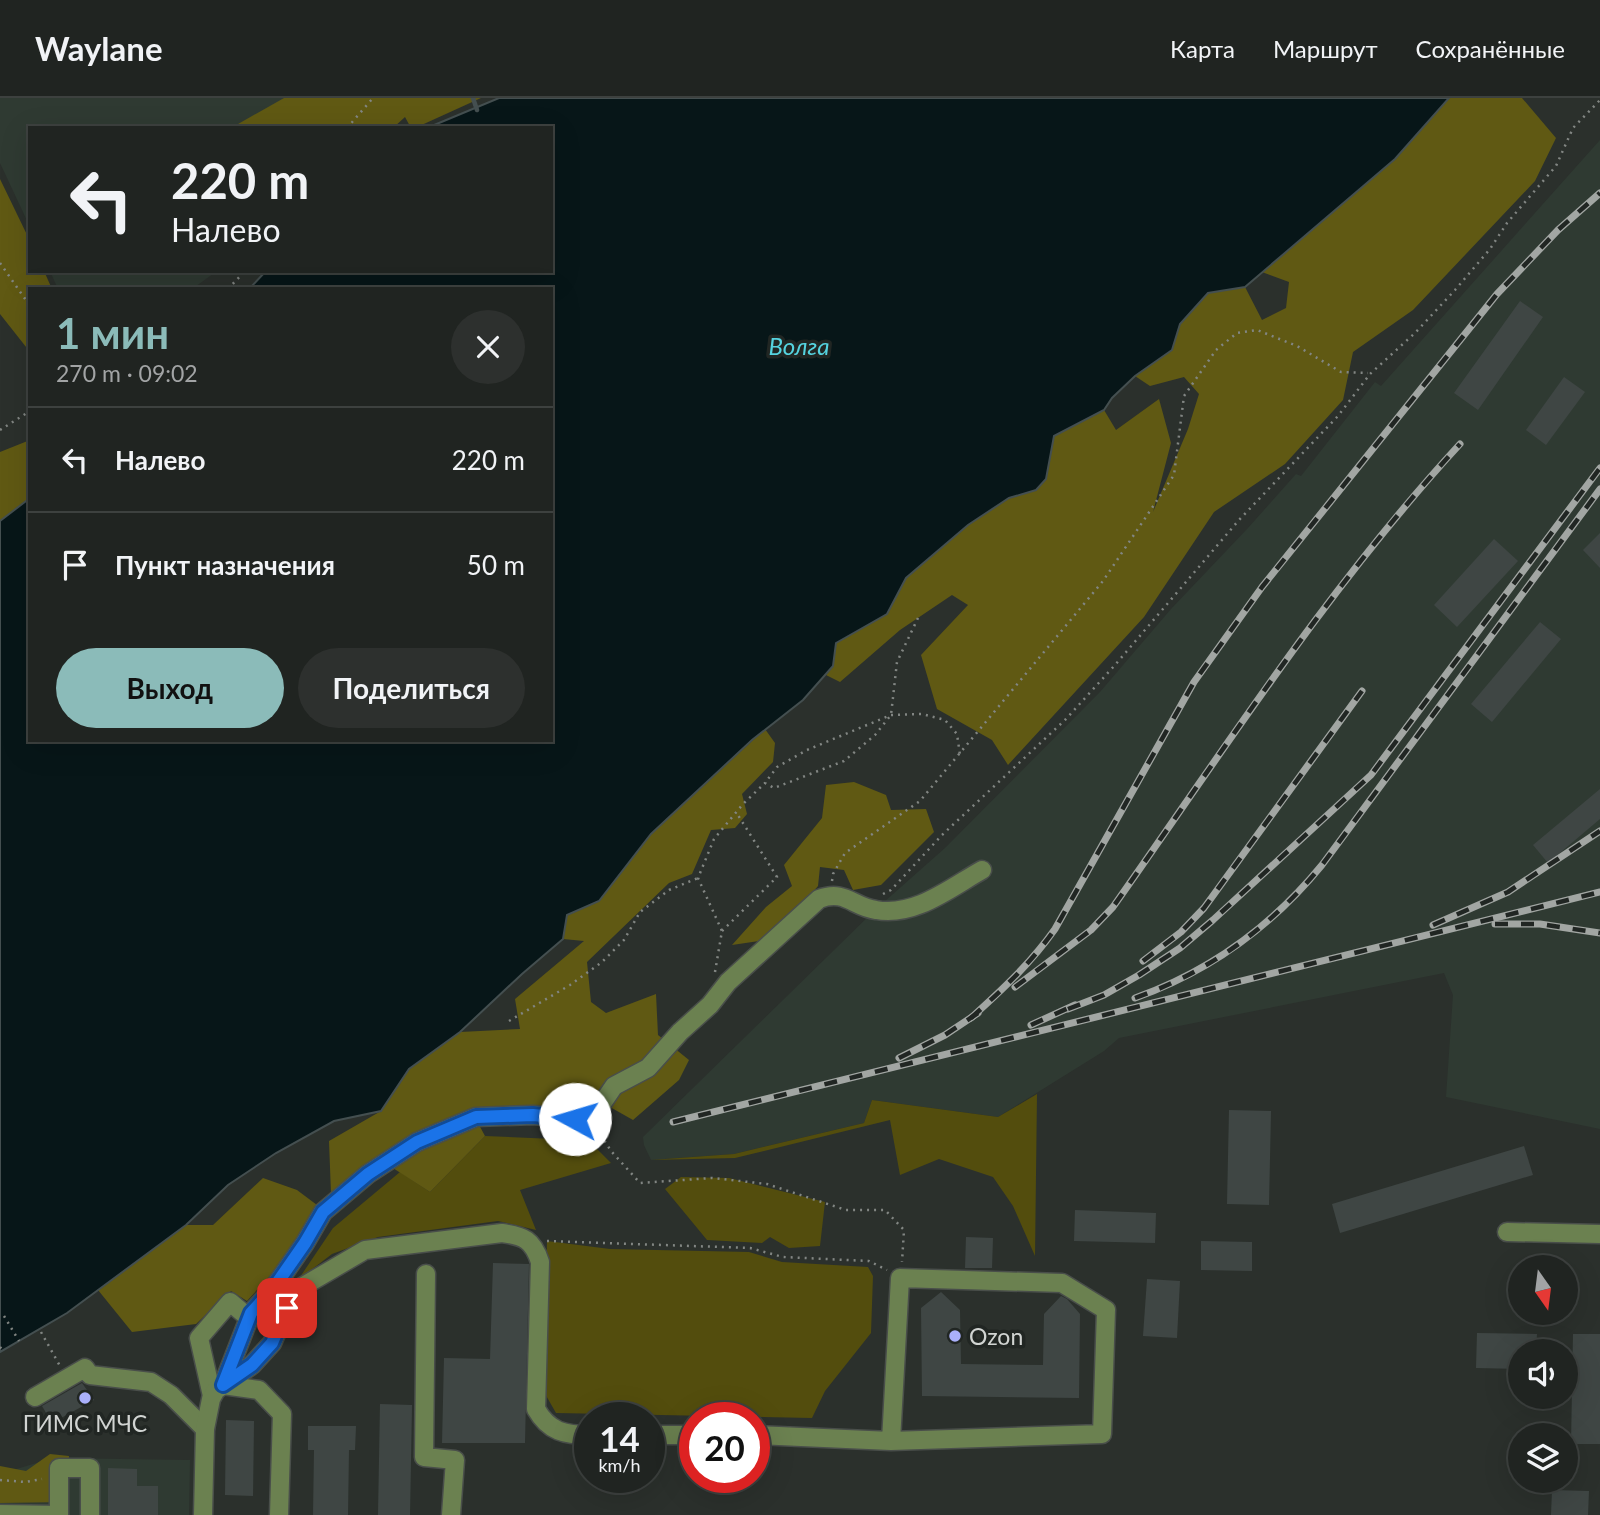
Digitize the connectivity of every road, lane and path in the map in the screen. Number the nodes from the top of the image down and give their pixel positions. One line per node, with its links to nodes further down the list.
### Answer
1 (373, 98): 3 (path)
2 (1600, 100): 8 (path)
3 (348, 126)
4 (0, 263): 7 (path)
5 (242, 273): 6 (path)
6 (230, 287)
7 (28, 303)
8 (1370, 373): 13 (path); 19 (path)
9 (28, 412): 10 (path)
10 (0, 430)
11 (918, 618): 12 (path)
12 (891, 715): 13 (path); 14 (path); 14 (path)
13 (960, 755): 18 (path)
14 (765, 783): 15 (path)
15 (736, 812): 17 (path); 20 (path)
16 (982, 870): 19 (lane)
17 (698, 878): 20 (path); 22 (path)
18 (830, 895): 19 (lane); 23 (lane)
19 (858, 902)
20 (722, 931): 21 (path)
21 (715, 973)
22 (509, 1021)
23 (589, 1116): 28 (path); 30 (lane)
24 (1507, 1232): 25 (lane)
25 (1600, 1234)
26 (527, 1240): 28 (path); 34 (lane); 37 (lane)
27 (426, 1274): 47 (lane)
28 (900, 1278): 39 (lane); 39 (lane)
29 (4, 1316): 32 (path)
30 (249, 1318): 34 (lane); 34 (lane)
31 (41, 1332): 33 (path)
32 (19, 1341)
33 (67, 1378): 35 (lane); 36 (lane)
34 (218, 1390): 36 (lane); 46 (lane)
35 (35, 1397)
36 (205, 1429): 45 (lane)
37 (574, 1435)
38 (770, 1436): 39 (lane)
39 (891, 1441)
40 (59, 1478): 41 (path); 43 (lane); 44 (lane)
41 (0, 1480)
42 (0, 1514): 43 (lane)
43 (59, 1515)
44 (90, 1515)
45 (203, 1515)
46 (279, 1515)
47 (451, 1515)

